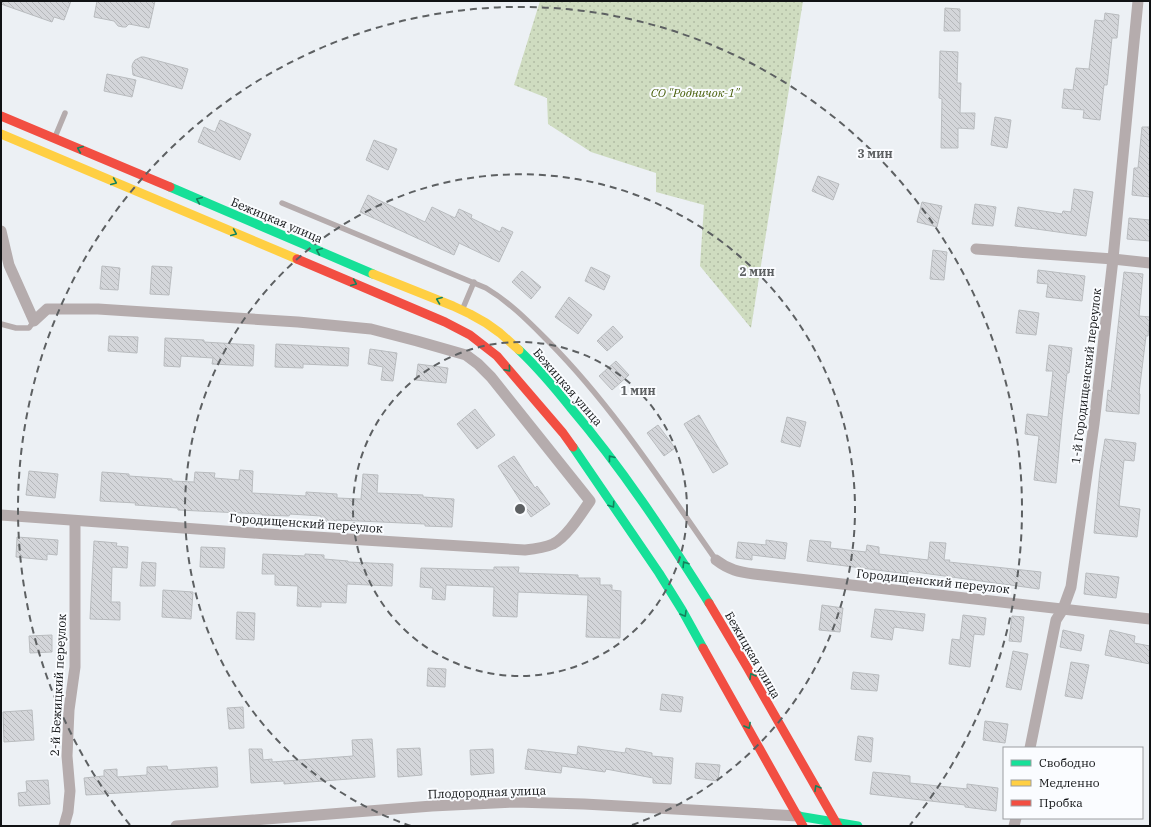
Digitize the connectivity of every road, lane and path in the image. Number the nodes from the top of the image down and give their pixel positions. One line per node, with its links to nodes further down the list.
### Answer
1 (1138, 1): 9 (street, 1-й Городищенский переулок)
2 (65, 113): 5 (lane)
3 (1, 116): 5 (main road, Бежицкая улица)
4 (1, 134): 21 (main road, one-way to 21)
5 (55, 138): 12 (main road, Бежицкая улица, one-way to 5)
6 (282, 204): 11 (lane)
7 (1, 231): 13 (street)
8 (976, 249): 9 (street)
9 (1113, 259): 10 (street); 18 (street, 1-й Городищенский переулок)
10 (1150, 263)
11 (474, 282): 12 (lane); 17 (lane)
12 (462, 309): 22 (main road, Бежицкая улица, one-way to 12)
13 (34, 321): 14 (lane); 16 (street, Городищенский переулок)
14 (1, 324)
15 (1, 515): 16 (street, Городищенский переулок)
16 (75, 520): 23 (street, 2-й Бежицкий переулок)
17 (716, 560): 18 (street, Городищенский переулок)
18 (1063, 609): 19 (street, Городищенский переулок); 20 (street, 1-й Городищенский переулок)
19 (1150, 618)
20 (1030, 747)
21 (800, 821): 22 (main road); 24 (street, Плодородная улица)
22 (837, 824): 25 (main road)
23 (64, 826)
24 (176, 826)
25 (858, 826)

